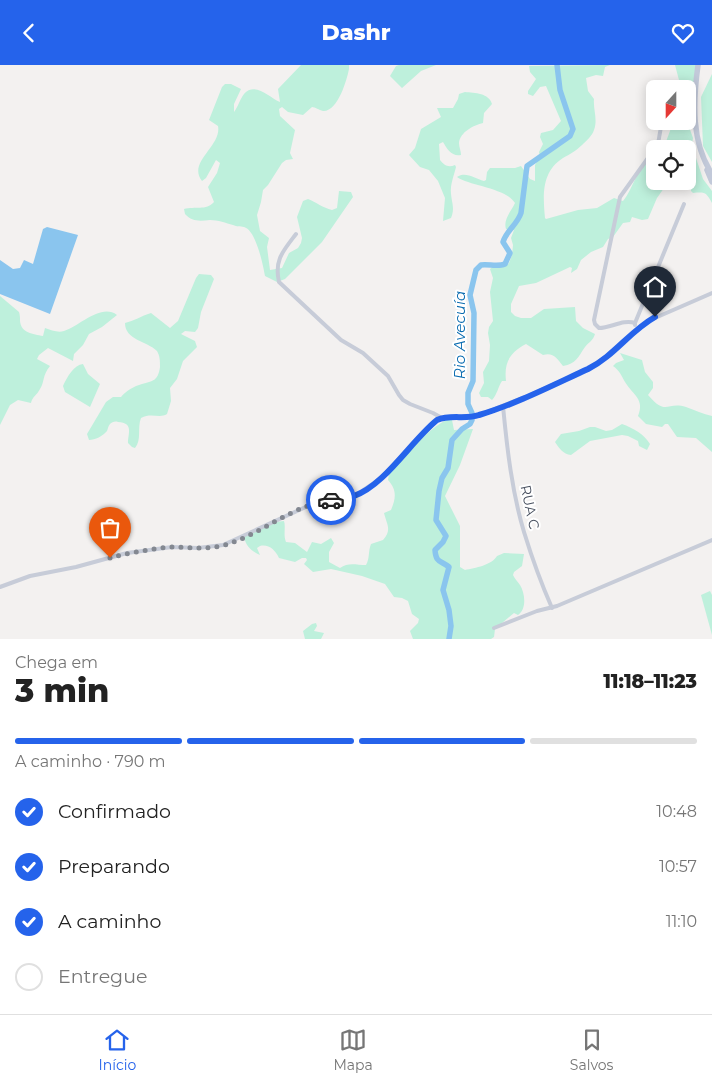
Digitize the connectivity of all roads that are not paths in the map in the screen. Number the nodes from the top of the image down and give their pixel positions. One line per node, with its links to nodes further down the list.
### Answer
1 (698, 65): 3 (main road)
2 (660, 130): 9 (street)
3 (705, 163): 4 (main road); 5 (main road)
4 (712, 174)
5 (712, 182)
6 (684, 204): 9 (street)
7 (296, 234): 12 (street)
8 (712, 293): 10 (street)
9 (634, 323): 10 (street)
10 (637, 329): 11 (street)
11 (503, 406): 12 (street); 15 (street, RUA C)
12 (442, 418): 14 (street)
13 (712, 540): 15 (street)
14 (0, 587)
15 (552, 608): 16 (street)
16 (494, 628)

